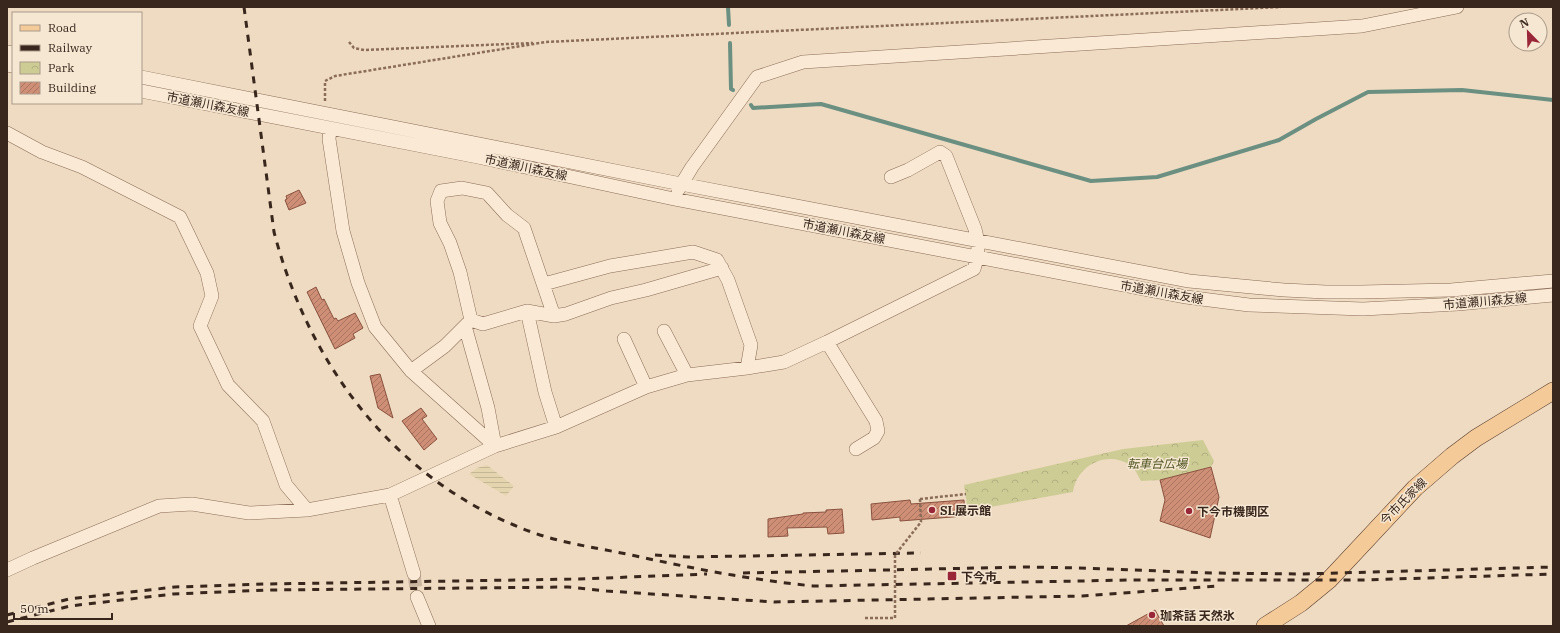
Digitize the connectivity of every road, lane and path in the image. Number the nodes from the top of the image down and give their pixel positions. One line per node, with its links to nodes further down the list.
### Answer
1 (1281, 7): 4 (path)
2 (1457, 7): 11 (street)
3 (349, 42): 4 (path)
4 (546, 42): 7 (path)
5 (142, 77): 11 (street, 市道瀬川森友線)
6 (142, 91): 8 (street, 市道瀬川森友線)
7 (324, 101)
8 (330, 128): 12 (street, 市道瀬川森友線); 26 (street)
9 (7, 133): 35 (street)
10 (891, 177): 13 (street)
11 (681, 184): 12 (street); 13 (street, 市道瀬川森友線)
12 (674, 199): 14 (street, 市道瀬川森友線)
13 (978, 242): 14 (street); 16 (street, 市道瀬川森友線)
14 (978, 257): 18 (street, 市道瀬川森友線); 24 (street)
15 (722, 268): 17 (street); 20 (street); 25 (street)
16 (1553, 281)
17 (544, 284): 20 (street); 21 (street)
18 (1553, 295)
19 (527, 311): 20 (street); 21 (street); 30 (street)
20 (554, 316)
21 (468, 323): 26 (street); 31 (street)
22 (664, 331): 27 (street)
23 (624, 339): 28 (street)
24 (827, 342): 25 (street); 32 (street)
25 (747, 368): 27 (street)
26 (411, 371): 31 (street)
27 (687, 375): 28 (street)
28 (646, 388): 30 (street)
29 (1553, 391): 41 (main road, 今市氏家線)
30 (556, 427): 31 (street)
31 (495, 446): 34 (street)
32 (856, 449)
33 (966, 494): 39 (path, bridge)
34 (390, 495): 35 (street); 37 (street)
35 (308, 510): 36 (street)
36 (7, 570)
37 (414, 574)
38 (417, 597): 40 (street)
39 (865, 618)
40 (429, 626)
41 (1265, 626)

